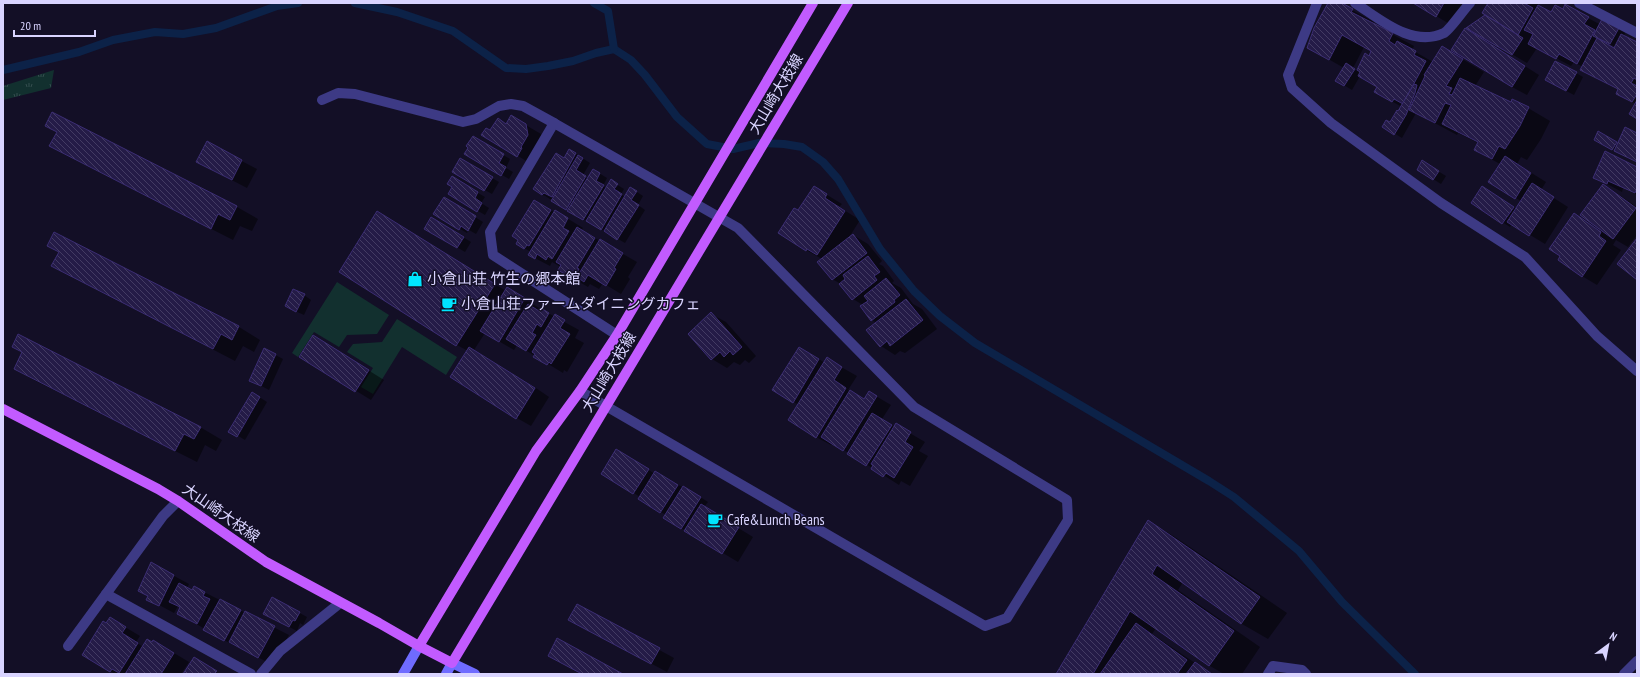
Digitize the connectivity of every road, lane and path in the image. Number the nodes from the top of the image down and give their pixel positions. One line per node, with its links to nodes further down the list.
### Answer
1 (814, 3): 10 (main road, 大山崎大枝線)
2 (848, 3): 11 (main road, 大山崎大枝線)
3 (1317, 3): 13 (street)
4 (1355, 3): 5 (street)
5 (1470, 3)
6 (1579, 3): 7 (street)
7 (1637, 33)
8 (322, 100): 9 (street)
9 (554, 123): 10 (street); 12 (street)
10 (695, 204): 11 (street); 12 (main road, 大山崎大枝線)
11 (720, 218): 15 (main road, 大山崎大枝線); 15 (street)
12 (617, 335): 14 (main road, 大山崎大枝線)
13 (1637, 371)
14 (580, 390): 15 (street); 21 (main road, 大山崎大枝線)
15 (606, 406): 23 (main road, 大山崎大枝線)
16 (3, 409): 17 (main road, 大山崎大枝線)
17 (178, 501): 18 (street); 19 (main road, 大山崎大枝線)
18 (106, 594): 20 (street); 24 (street)
19 (340, 603): 21 (main road, 大山崎大枝線); 25 (street)
20 (68, 646)
21 (419, 646): 23 (main road, 大山崎大枝線); 26 (street)
22 (1637, 661): 31 (street)
23 (452, 663): 27 (street); 28 (street)
24 (251, 674)
25 (261, 674)
26 (403, 674)
27 (446, 674)
28 (475, 674)
29 (1268, 674): 30 (street)
30 (1306, 674)
31 (1624, 674)

